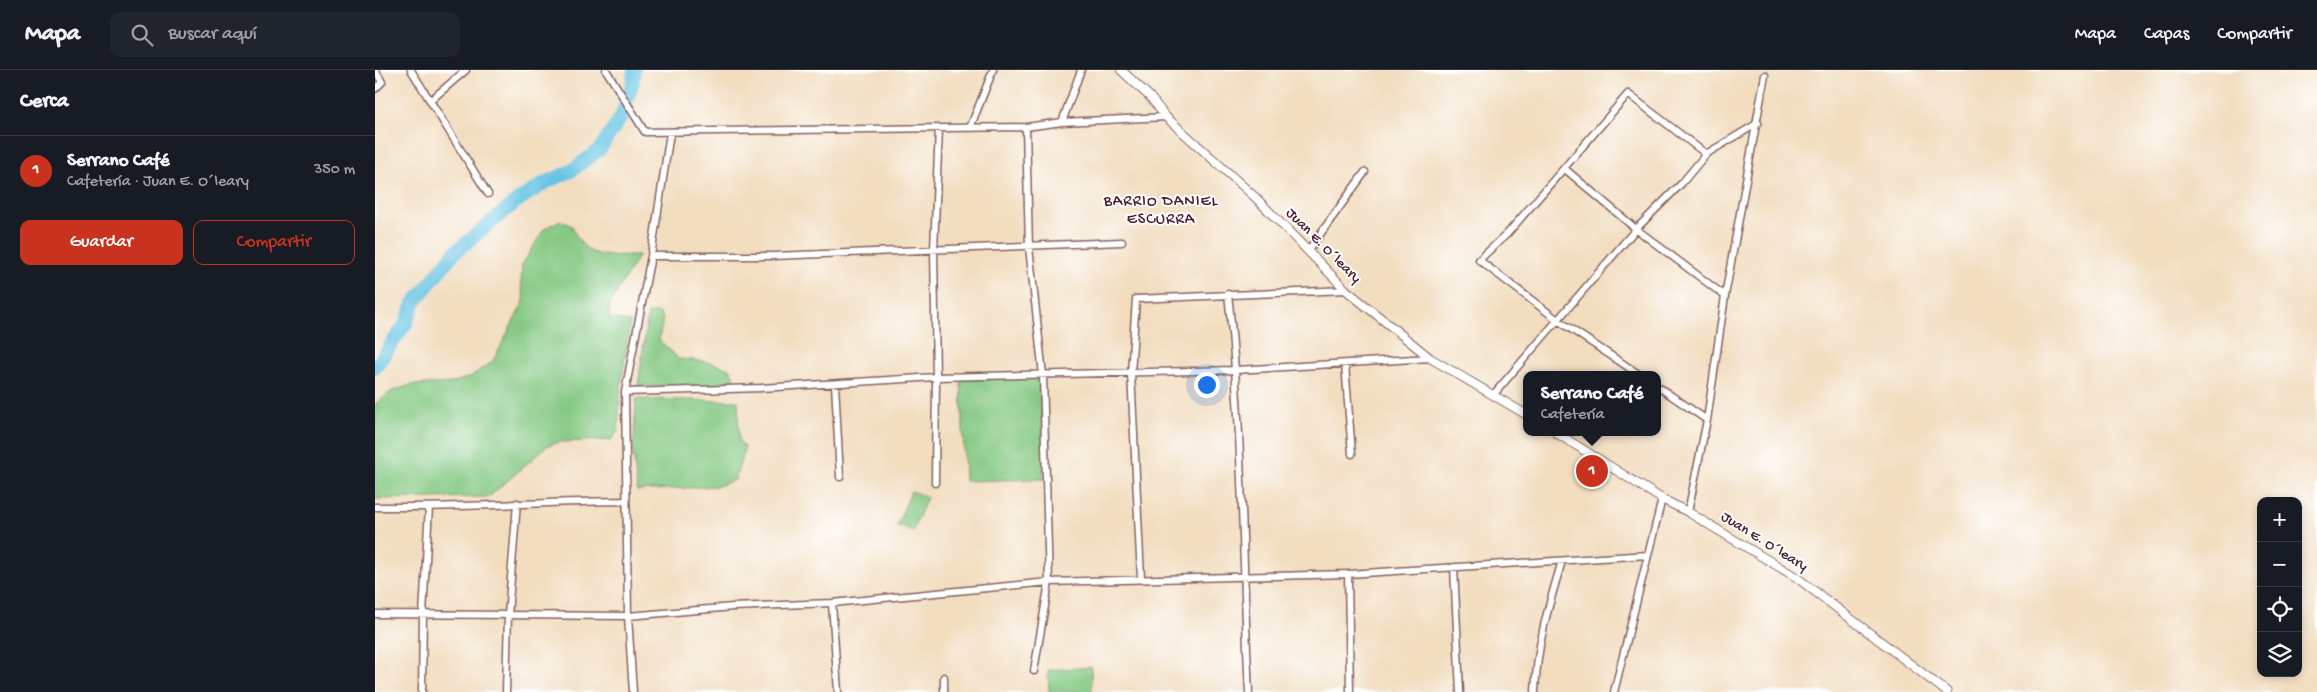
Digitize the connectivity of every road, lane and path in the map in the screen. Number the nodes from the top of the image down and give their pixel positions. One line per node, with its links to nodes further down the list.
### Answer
1 (375, 70): 9 (street)
2 (411, 70): 10 (street)
3 (466, 70): 10 (street)
4 (606, 70): 17 (street)
5 (993, 70): 16 (street)
6 (1081, 70): 12 (street)
7 (1121, 70): 11 (street, Juan E. O´leary)
8 (1765, 75): 13 (street)
9 (375, 90)
10 (431, 100): 21 (street)
11 (1166, 117): 12 (street); 26 (street, Juan E. O´leary)
12 (1062, 122): 14 (street)
13 (1758, 123): 18 (street); 30 (street)
14 (1027, 127): 16 (street); 24 (street)
15 (939, 128): 16 (street); 17 (street); 25 (street)
16 (970, 128)
17 (670, 133): 27 (street)
18 (1706, 154): 19 (street); 22 (street)
19 (1565, 169): 22 (street); 31 (street)
20 (1365, 172): 26 (street)
21 (488, 194)
22 (1636, 229): 30 (street); 31 (street)
23 (1122, 242): 24 (street)
24 (1029, 247): 25 (street); 37 (street)
25 (933, 249): 27 (street); 38 (street)
26 (1309, 251): 28 (street, Juan E. O´leary)
27 (651, 256): 41 (street)
28 (1346, 290): 29 (street); 32 (street, Juan E. O´leary)
29 (1228, 294): 34 (street); 36 (street)
30 (1725, 296): 44 (street)
31 (1559, 321): 35 (street); 42 (street)
32 (1430, 358): 33 (street); 42 (street, Juan E. O´leary)
33 (1345, 364): 34 (street); 46 (street)
34 (1237, 370): 36 (street); 60 (street)
35 (1634, 371)
36 (1131, 373): 37 (street); 59 (street)
37 (1043, 375): 38 (street); 61 (street)
38 (936, 377): 39 (street); 48 (street)
39 (835, 384): 41 (street); 47 (street)
40 (1661, 389): 44 (street)
41 (625, 392): 50 (street)
42 (1494, 394): 43 (street, Juan E. O´leary)
43 (1523, 412)
44 (1707, 420): 54 (street)
45 (1561, 436): 49 (street, Juan E. O´leary)
46 (1352, 454)
47 (840, 477)
48 (935, 484)
49 (1662, 498): 54 (street, Juan E. O´leary); 55 (street)
50 (626, 501): 51 (street); 66 (street)
51 (517, 503): 53 (street); 65 (street)
52 (375, 507): 53 (street)
53 (429, 508): 64 (street)
54 (1688, 512): 79 (street, Juan E. O´leary)
55 (1648, 555): 56 (street); 78 (street)
56 (1562, 561): 57 (street); 77 (street)
57 (1454, 567): 58 (street); 76 (street)
58 (1348, 574): 60 (street); 75 (street)
59 (1141, 578): 60 (street); 61 (street)
60 (1243, 578): 74 (street)
61 (1049, 582): 62 (street); 67 (street)
62 (832, 603): 66 (street); 72 (street)
63 (375, 614): 64 (street)
64 (423, 614): 65 (street); 69 (street)
65 (508, 615): 66 (street); 70 (street)
66 (628, 616): 71 (street)
67 (1034, 671)
68 (944, 677): 73 (street)
69 (422, 692)
70 (506, 692)
71 (633, 692)
72 (838, 692)
73 (944, 692)
74 (1249, 692)
75 (1351, 692)
76 (1460, 692)
77 (1535, 692)
78 (1614, 692)
79 (1947, 692)

